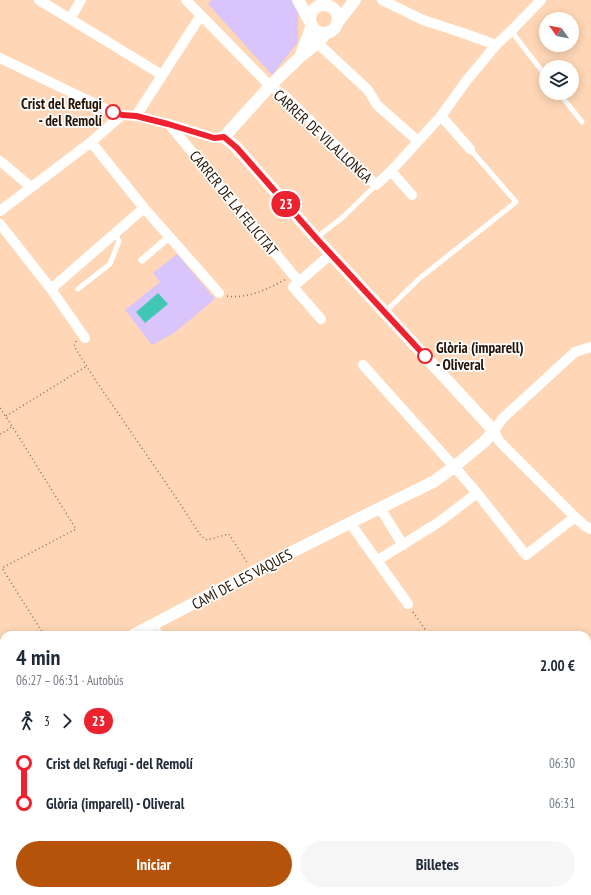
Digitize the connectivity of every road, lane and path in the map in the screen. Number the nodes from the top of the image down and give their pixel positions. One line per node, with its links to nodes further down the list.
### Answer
1 (39, 0): 11 (street)
2 (81, 0): 11 (street)
3 (186, 0): 10 (street, CARRER DE VILALLONGA)
4 (298, 0): 14 (street)
5 (341, 0): 9 (street)
6 (355, 0): 12 (street)
7 (382, 0): 15 (street)
8 (541, 0): 13 (street)
9 (323, 4): 12 (street); 14 (street)
10 (201, 15): 18 (street); 19 (street, CARRER DE VILALLONGA)
11 (70, 19): 18 (street)
12 (337, 23): 14 (street)
13 (511, 31): 15 (street); 17 (lane)
14 (314, 34): 19 (street); 27 (street)
15 (496, 45): 23 (street)
16 (0, 58): 21 (street)
17 (539, 67)
18 (162, 76): 22 (street)
19 (270, 86): 26 (street); 32 (street, CARRER DE VILALLONGA)
20 (565, 100): 24 (lane)
21 (122, 115): 22 (street); 28 (street)
22 (136, 116): 25 (street)
23 (441, 116): 27 (street); 29 (street)
24 (582, 122)
25 (168, 124): 26 (street); 43 (street, CARRER DE LA FELICITAT)
26 (224, 137): 40 (street)
27 (418, 141): 31 (street)
28 (91, 142): 33 (street); 35 (street)
29 (470, 149): 47 (lane)
30 (0, 161): 33 (street)
31 (391, 171): 32 (street); 34 (street)
32 (376, 185): 40 (lane)
33 (31, 188): 36 (street)
34 (412, 195)
35 (144, 208): 38 (street); 39 (street)
36 (0, 211)
37 (0, 224): 44 (street)
38 (115, 233): 44 (street); 45 (lane)
39 (169, 237): 42 (street); 46 (street)
40 (316, 238): 41 (street)
41 (331, 254): 43 (street); 47 (street)
42 (142, 260)
43 (295, 281): 46 (path); 48 (street, CARRER DE LA FELICITAT)
44 (51, 289): 49 (street)
45 (78, 289)
46 (219, 293)
47 (385, 312): 57 (street)
48 (321, 320)
49 (79, 329): 50 (street); 53 (path)
50 (85, 338)
51 (591, 348): 57 (street)
52 (363, 365): 59 (street)
53 (87, 366): 55 (path); 67 (path)
54 (0, 408): 55 (path)
55 (6, 416): 56 (path)
56 (12, 426): 58 (path); 70 (path)
57 (494, 432): 59 (street, CAMÍ DE LES VAQUES); 62 (street)
58 (0, 434)
59 (454, 467): 60 (street); 61 (street, CAMÍ DE LES VAQUES)
60 (477, 493): 62 (street); 65 (street)
61 (380, 508): 63 (street, CAMÍ DE LES VAQUES); 65 (street)
62 (575, 517): 64 (street)
63 (350, 523): 66 (street); 67 (street, CAMÍ DE LES VAQUES)
64 (591, 529)
65 (403, 545): 66 (street)
66 (378, 560): 68 (street)
67 (253, 572): 69 (street, CAMÍ DE LES VAQUES)
68 (408, 604): 71 (path)
69 (158, 630)
70 (41, 631)
71 (426, 631)

